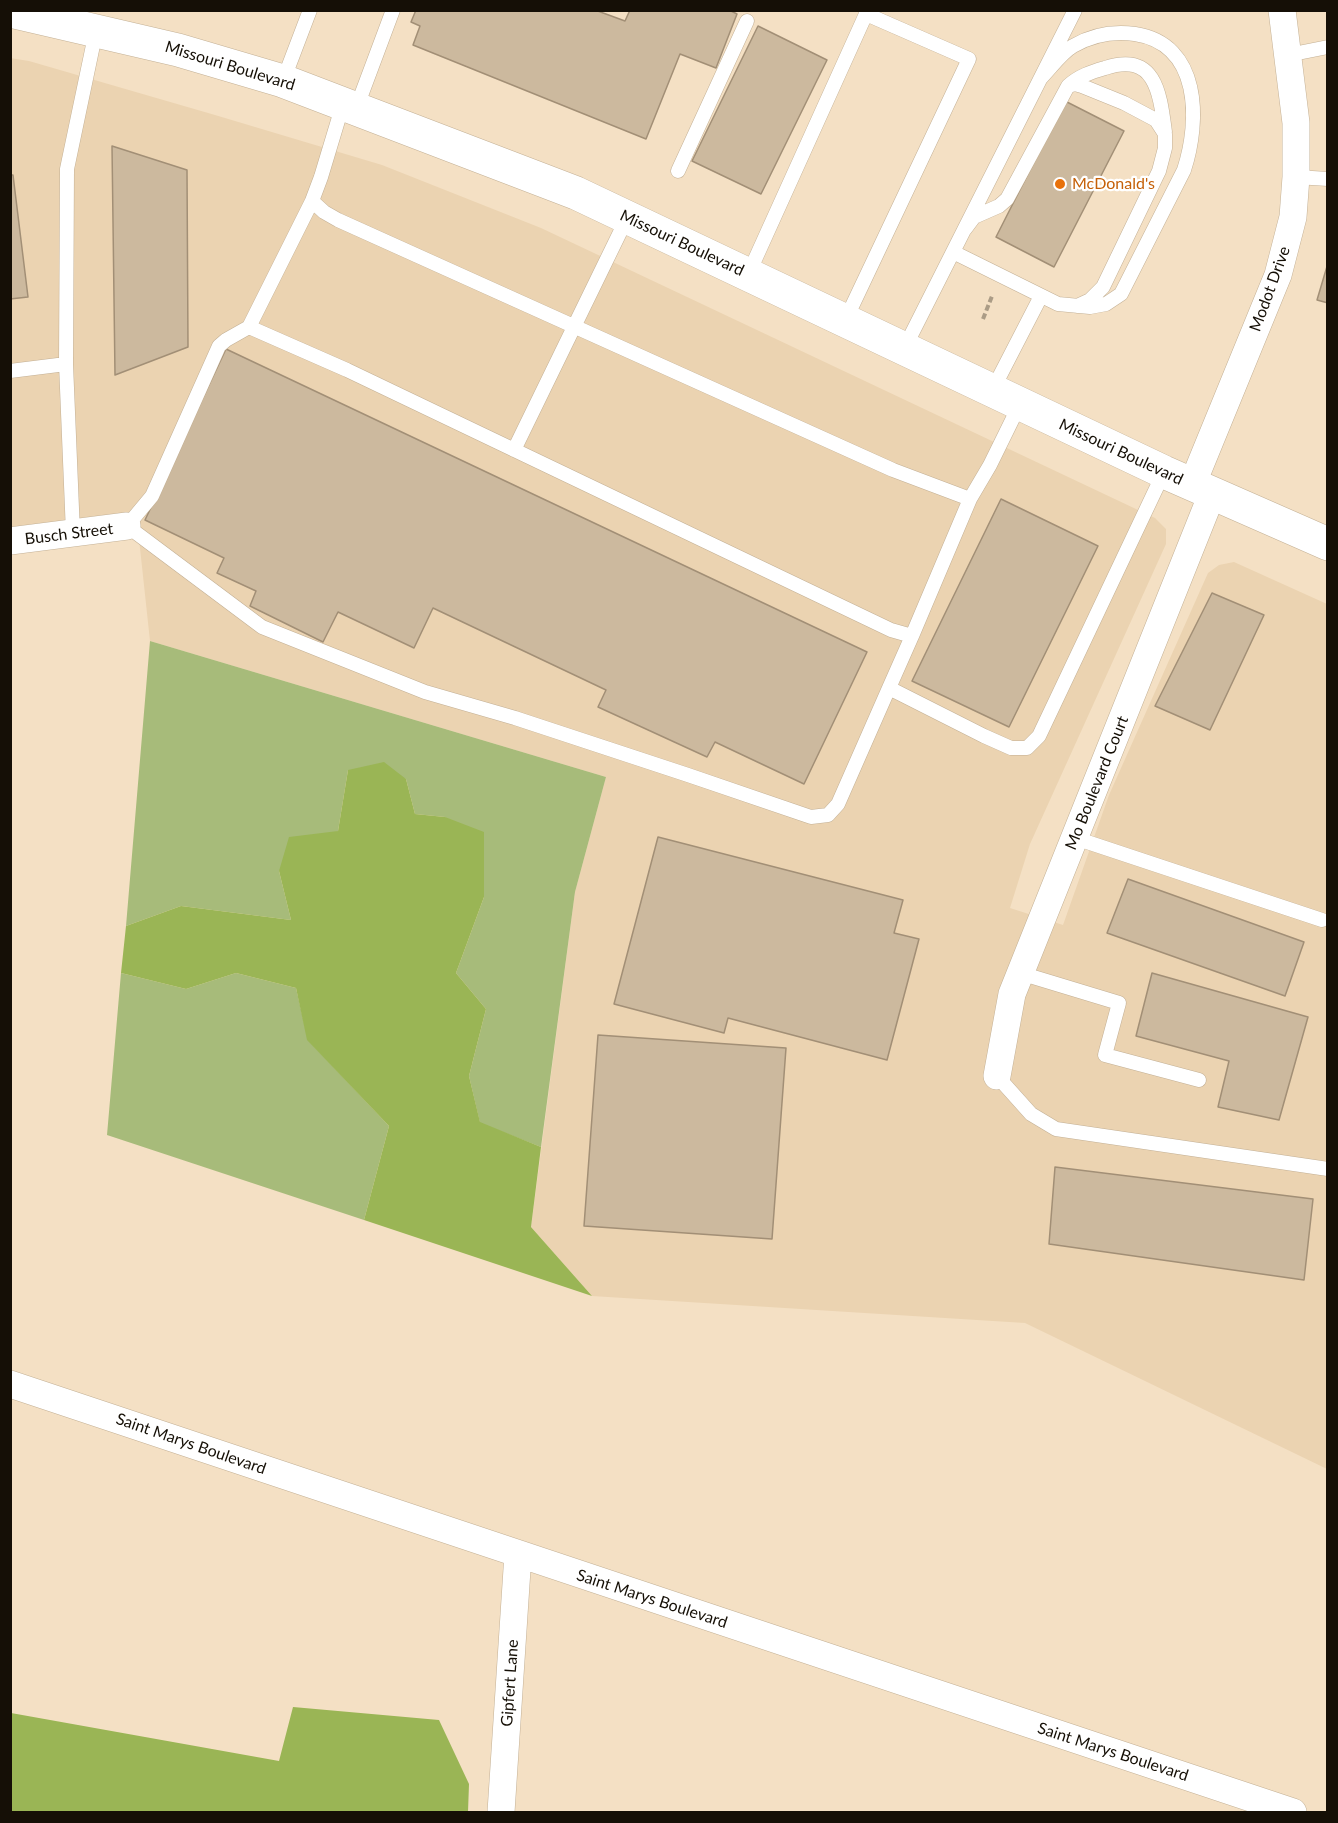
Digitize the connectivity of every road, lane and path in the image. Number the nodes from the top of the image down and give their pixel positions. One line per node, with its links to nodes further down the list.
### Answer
1 (310, 10): 11 (lane)
2 (393, 10): 13 (lane)
3 (1075, 10): 10 (lane)
4 (1282, 10): 9 (street, Modot Drive)
5 (14, 11): 7 (main road, Missouri Boulevard)
6 (747, 21): 15 (lane)
7 (96, 30): 11 (main road, Missouri Boulevard); 29 (lane)
8 (1328, 47): 9 (lane)
9 (1288, 55): 16 (street, Modot Drive)
10 (1040, 79): 20 (lane); 24 (lane)
11 (283, 81): 13 (main road, Missouri Boulevard)
12 (1068, 86): 14 (lane); 14 (lane); 20 (lane)
13 (349, 106): 18 (lane); 19 (main road, Missouri Boulevard)
14 (1166, 134): 24 (lane)
15 (678, 171)
16 (1296, 177): 17 (lane); 33 (street, Modot Drive)
17 (1328, 178)
18 (312, 201): 26 (lane); 27 (lane)
19 (627, 218): 22 (main road, Missouri Boulevard); 27 (lane)
20 (965, 229): 21 (lane)
21 (953, 252): 23 (lane); 28 (lane)
22 (748, 275): 25 (main road, Missouri Boulevard); 25 (lane)
23 (1041, 296): 24 (lane); 31 (lane)
24 (1075, 307)
25 (845, 321): 28 (main road, Missouri Boulevard)
26 (249, 327): 32 (lane); 35 (lane)
27 (574, 327): 32 (lane); 34 (lane)
28 (904, 349): 31 (main road, Missouri Boulevard)
29 (66, 364): 30 (lane); 36 (lane)
30 (10, 371)
31 (1006, 398): 33 (main road, Missouri Boulevard); 34 (lane)
32 (514, 450): 39 (lane)
33 (1190, 484): 38 (main road, Missouri Boulevard); 40 (lane); 41 (street, Mo Boulevard Court)
34 (970, 499): 39 (lane)
35 (127, 526): 36 (street, Busch Street); 40 (lane)
36 (73, 533): 37 (street, Busch Street)
37 (10, 541)
38 (1328, 544)
39 (912, 636): 40 (lane)
40 (889, 688)
41 (1075, 838): 42 (lane); 43 (street, Mo Boulevard Court)
42 (1322, 920)
43 (1020, 973): 44 (street, Mo Boulevard Court); 45 (lane)
44 (997, 1076): 46 (lane)
45 (1199, 1080)
46 (1328, 1169)
47 (10, 1384): 48 (street, Saint Marys Boulevard)
48 (518, 1554): 49 (street, Gipfert Lane); 50 (street, Saint Marys Boulevard)
49 (501, 1812)
50 (1293, 1812)

